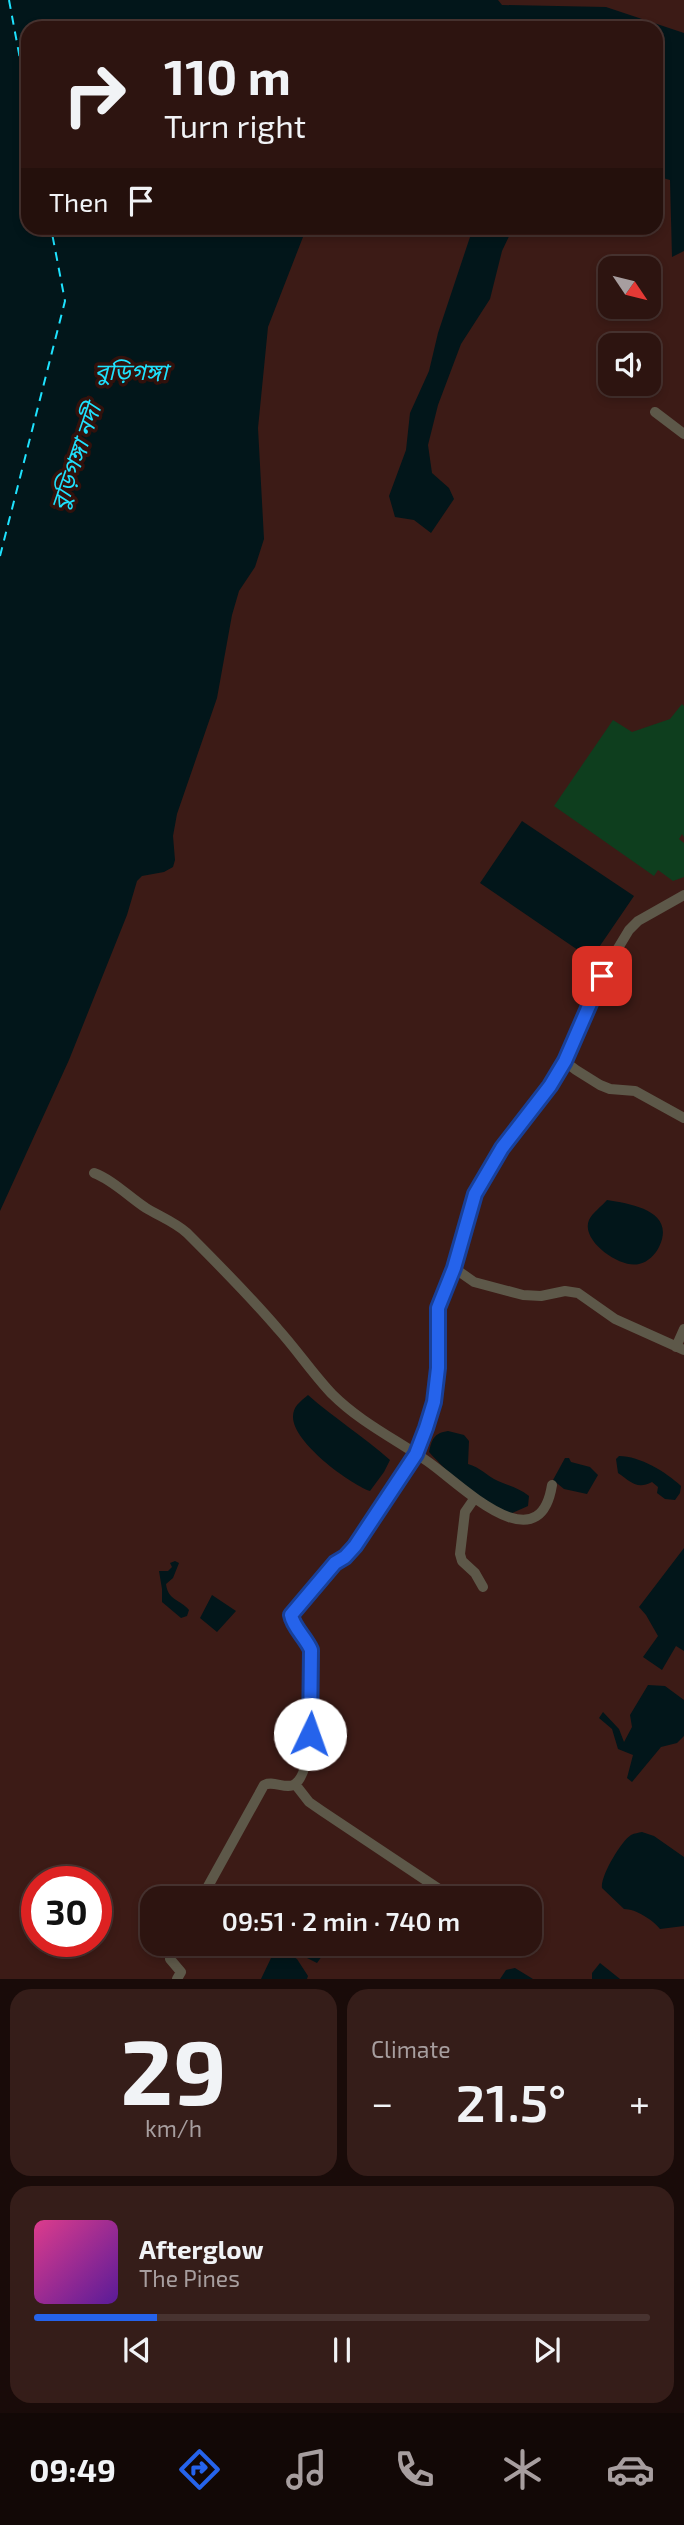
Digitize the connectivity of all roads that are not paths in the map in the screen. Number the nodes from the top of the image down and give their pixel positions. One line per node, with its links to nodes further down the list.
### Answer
1 (655, 412): 2 (street)
2 (684, 433)
3 (684, 895): 4 (street)
4 (565, 1061): 5 (street); 7 (street)
5 (684, 1118)
6 (94, 1173): 10 (street)
7 (454, 1268): 9 (street); 10 (street)
8 (684, 1329): 9 (street)
9 (680, 1348)
10 (416, 1454): 12 (street); 14 (street)
11 (552, 1485): 12 (street)
12 (474, 1499): 13 (street)
13 (483, 1587)
14 (295, 1784): 15 (street); 16 (street)
15 (208, 1886)
16 (434, 1886)
17 (171, 1956): 18 (street)
18 (177, 1979)

